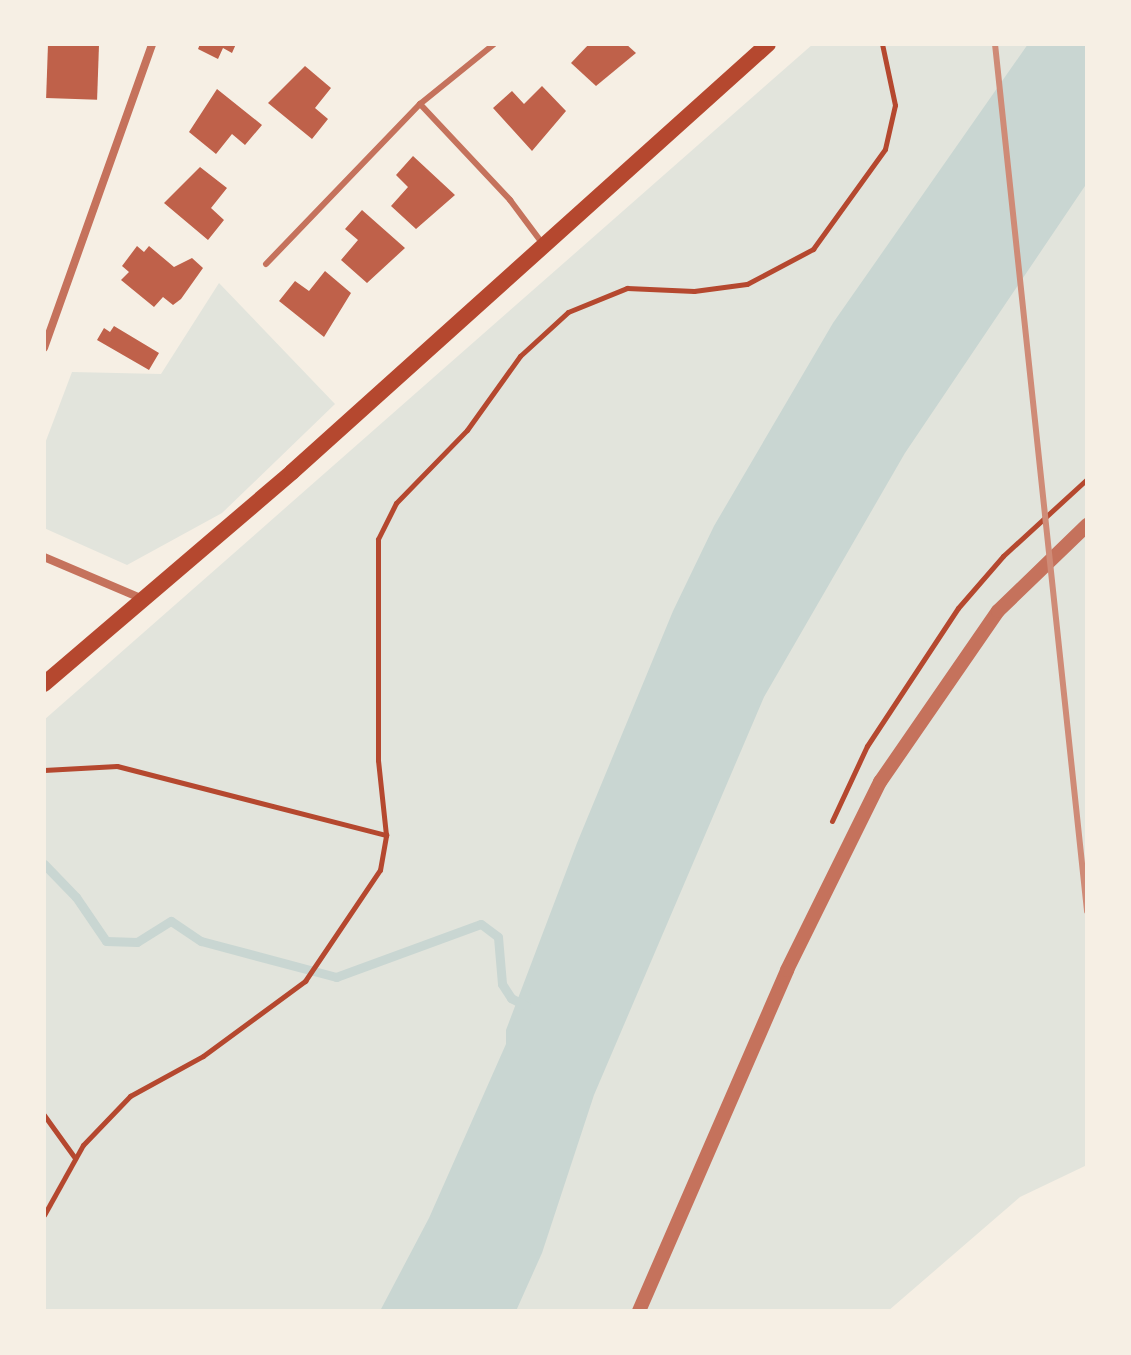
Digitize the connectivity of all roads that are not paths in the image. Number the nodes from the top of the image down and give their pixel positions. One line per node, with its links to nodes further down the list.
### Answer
1 (152, 44): 7 (street)
2 (494, 44): 4 (lane)
3 (768, 44): 5 (main road)
4 (420, 104): 5 (lane); 6 (lane)
5 (544, 245): 10 (main road)
6 (266, 264)
7 (44, 348)
8 (1087, 525): 12 (street)
9 (44, 557): 10 (street)
10 (144, 599): 11 (main road)
11 (44, 684)
12 (639, 1311)

